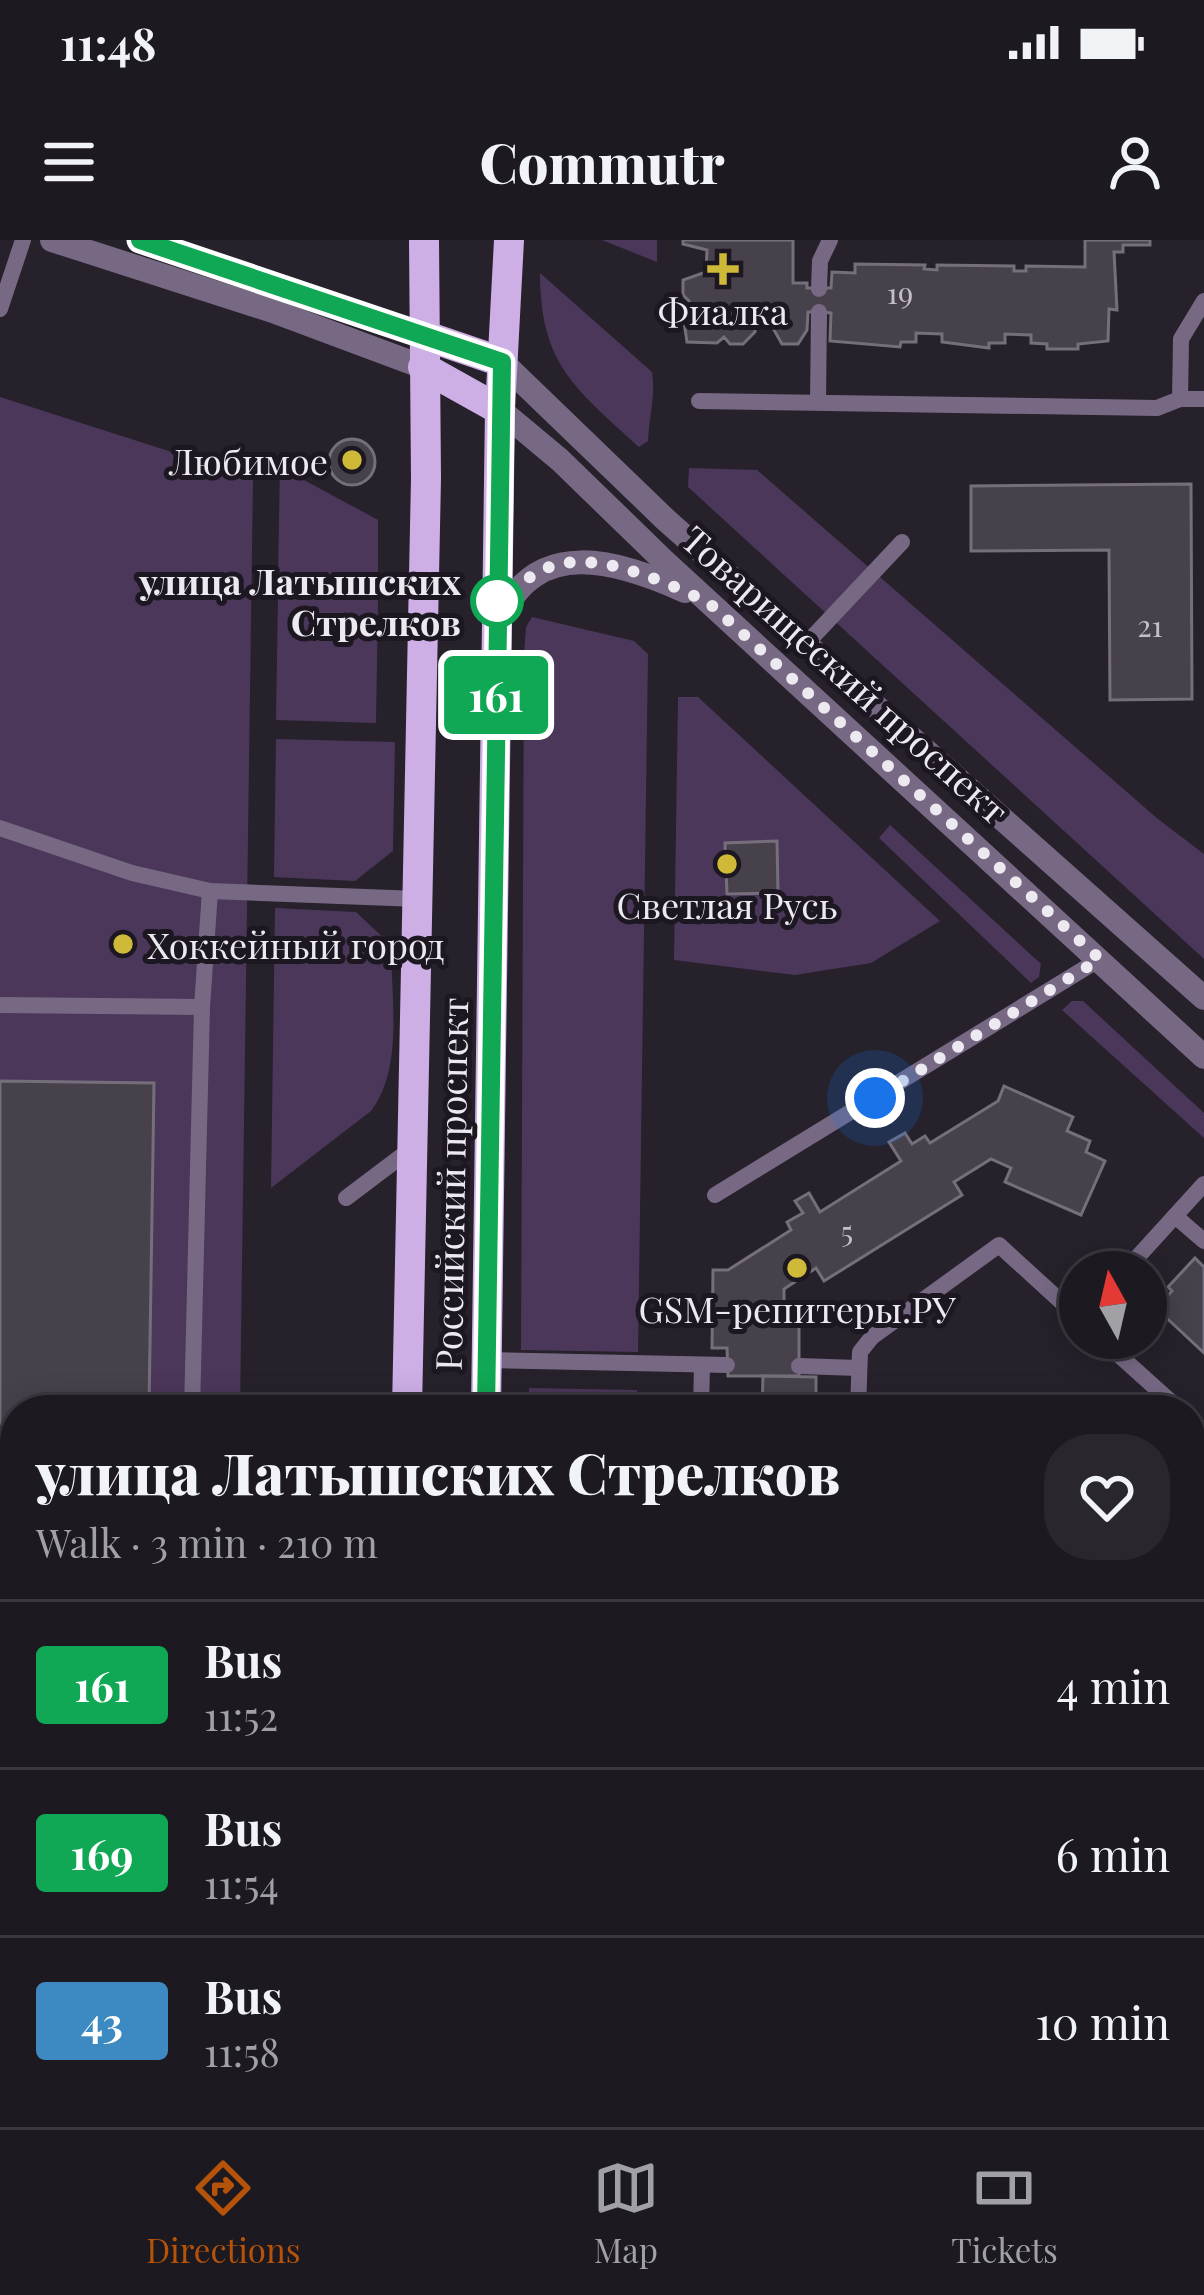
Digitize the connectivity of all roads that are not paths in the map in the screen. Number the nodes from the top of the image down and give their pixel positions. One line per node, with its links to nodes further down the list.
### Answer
1 (23, 240): 9 (lane)
2 (52, 240): 13 (street)
3 (140, 240): 11 (street)
4 (424, 240): 11 (main road, Российский проспект)
5 (509, 240): 12 (main road, Российский проспект)
6 (830, 240): 7 (lane)
7 (820, 289)
8 (1204, 301): 14 (lane)
9 (0, 309)
10 (819, 312): 17 (lane)
11 (423, 334): 12 (main road); 13 (main road, Российский проспект)
12 (502, 362): 18 (main road, Российский проспект); 22 (street, Товарищеский проспект)
13 (423, 367): 18 (main road, Товарищеский проспект); 25 (main road, Российский проспект)
14 (1180, 399): 15 (lane); 17 (lane)
15 (1204, 399)
16 (699, 401): 17 (lane)
17 (818, 403)
18 (500, 410): 20 (street, Товарищеский проспект); 21 (main road, Российский проспект)
19 (902, 542): 22 (lane)
20 (708, 602): 21 (street); 26 (street, Товарищеский проспект)
21 (497, 628): 40 (main road, Российский проспект)
22 (806, 644): 27 (street, Товарищеский проспект)
23 (0, 828): 24 (lane)
24 (210, 891): 25 (lane); 29 (lane)
25 (418, 899): 31 (main road, Российский проспект)
26 (1100, 959): 30 (street, Товарищеский проспект); 33 (lane)
27 (1204, 998)
28 (0, 1005): 29 (lane)
29 (202, 1007): 45 (lane)
30 (1204, 1057)
31 (411, 1149): 34 (lane); 46 (main road, Российский проспект)
32 (1204, 1184): 35 (lane)
33 (715, 1195)
34 (346, 1198)
35 (1175, 1216): 36 (lane); 37 (lane)
36 (1204, 1241)
37 (1143, 1251)
38 (1059, 1300): 44 (lane)
39 (1123, 1359): 50 (lane)
40 (487, 1360): 41 (lane); 47 (main road, Российский проспект)
41 (702, 1365): 42 (lane); 48 (lane)
42 (727, 1365)
43 (799, 1366): 44 (lane)
44 (858, 1368): 49 (lane)
45 (192, 1395)
46 (407, 1395)
47 (486, 1395)
48 (701, 1395)
49 (858, 1395)
50 (1163, 1395)

